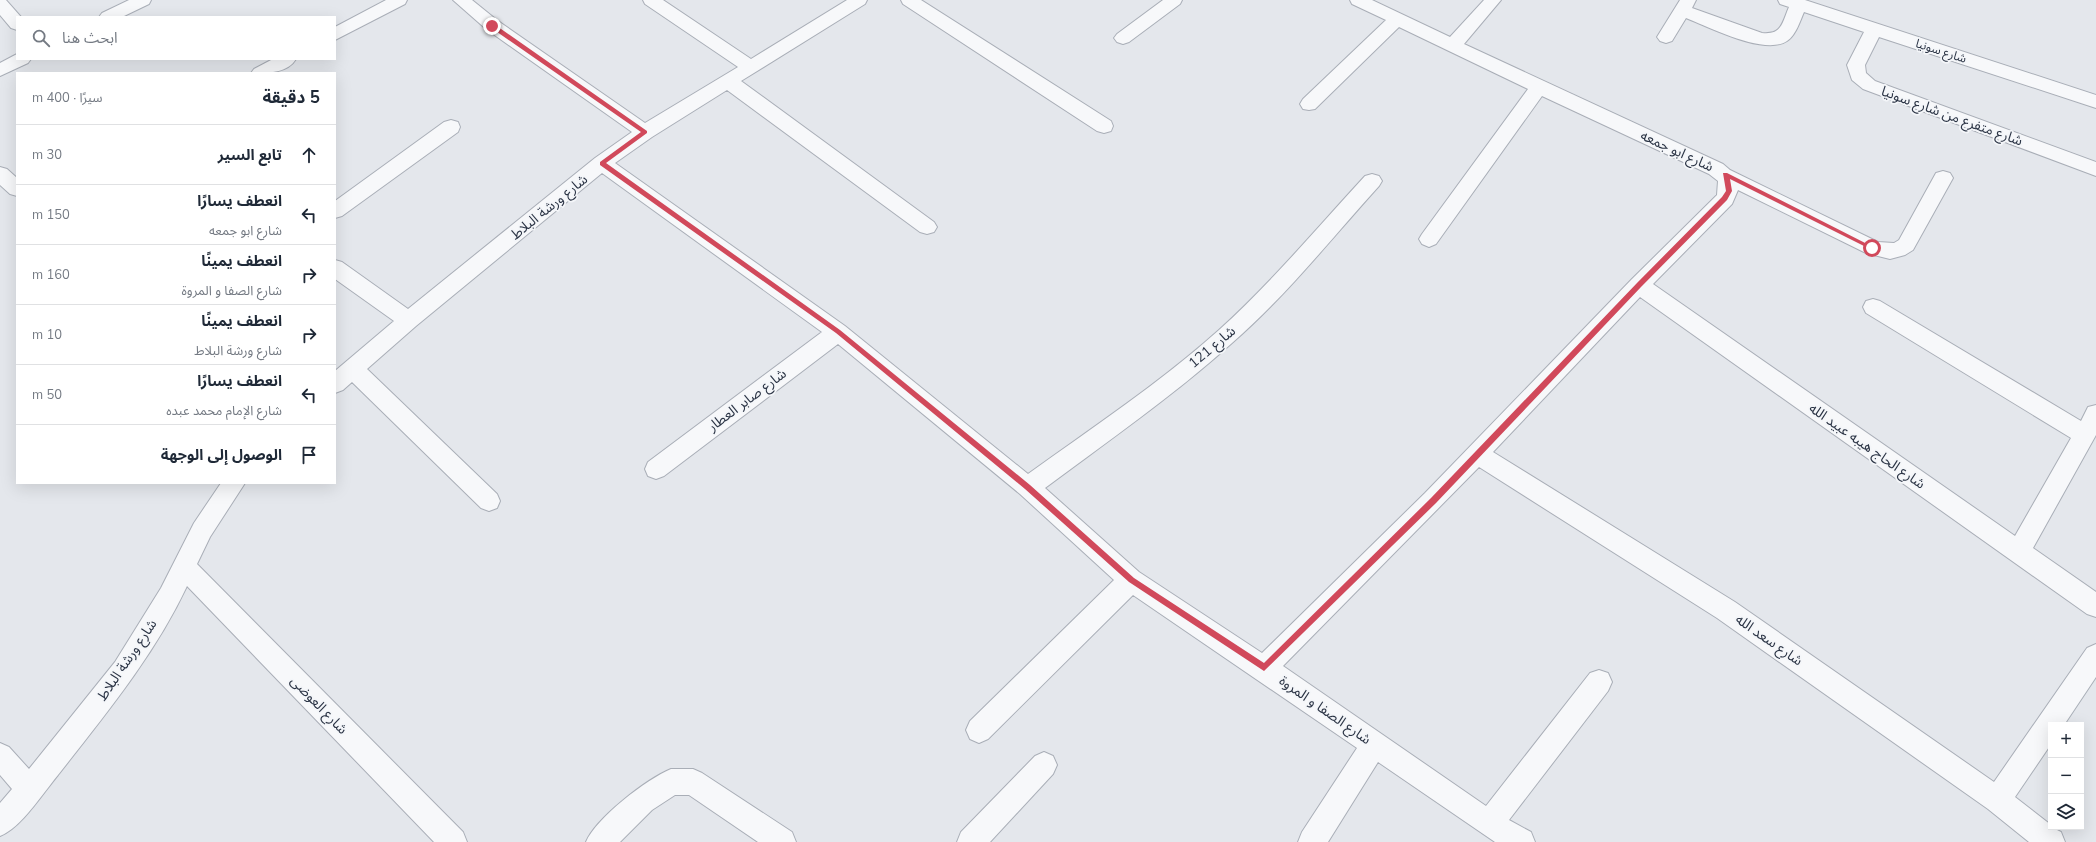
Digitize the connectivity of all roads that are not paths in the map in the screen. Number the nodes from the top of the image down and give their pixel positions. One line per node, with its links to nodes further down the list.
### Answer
1 (143, 0): 14 (street)
2 (399, 0): 18 (street)
3 (461, 0): 33 (street)
4 (651, 0): 24 (street)
5 (859, 0): 13 (street, شارع ورشة البلاط)
6 (909, 0): 31 (street)
7 (1174, 0): 19 (street)
8 (1358, 0): 15 (street, شارع ابو جمعه)
9 (1493, 0): 21 (street)
10 (1792, 2): 12 (street); 17 (street, شارع سونيا)
11 (0, 4): 16 (street)
12 (1685, 5): 20 (street)
13 (834, 6): 24 (street, شارع ورشة البلاط)
14 (110, 16)
15 (1396, 20): 21 (street, شارع ابو جمعه); 30 (street)
16 (16, 23)
17 (1874, 29): 29 (street, شارع سونيا); 35 (street, شارع متفرع من شارع سونيا)
18 (336, 33)
19 (1123, 38)
20 (1666, 38)
21 (1452, 46): 28 (street, شارع ابو جمعه)
22 (20, 60): 25 (street)
23 (285, 60): 26 (street)
24 (751, 67): 27 (street, شارع ورشة البلاط)
25 (0, 70)
26 (262, 72)
27 (728, 81): 33 (street, شارع ورشة البلاط); 42 (street)
28 (1539, 87): 37 (street, شارع ابو جمعه); 43 (street)
29 (2096, 102)
30 (1309, 104)
31 (1104, 126)
32 (451, 127): 41 (street)
33 (645, 132): 34 (street, شارع ورشة البلاط)
34 (602, 163): 47 (street, شارع ورشة البلاط); 48 (street, شارع الصفا و المروة)
35 (2096, 169)
36 (0, 174): 40 (street)
37 (1725, 174): 38 (street); 45 (street, شارع ابو جمعه)
38 (1943, 178)
39 (1372, 181): 56 (street, شارع 121)
40 (16, 188)
41 (336, 210)
42 (927, 227)
43 (1429, 239)
44 (336, 269): 47 (street)
45 (1639, 285): 53 (street, شارع ابو جمعه); 58 (street, شارع الحاج هيبه عبيد الله)
46 (1873, 307): 52 (street)
47 (409, 320): 49 (street, شارع ورشة البلاط)
48 (838, 332): 54 (street, شارع صابر العطار); 56 (street, شارع الصفا و المروة)
49 (353, 369): 50 (street, شارع ورشة البلاط); 57 (street)
50 (336, 383)
51 (2096, 414): 52 (street)
52 (2085, 434): 58 (street)
53 (1477, 454): 63 (street, شارع ابو جمعه); 70 (street, شارع سعد الله)
54 (656, 469)
55 (233, 484): 59 (street, شارع ورشة البلاط)
56 (1028, 487): 60 (street, شارع الصفا و المروة)
57 (489, 501)
58 (2018, 552): 61 (street, شارع الحاج هيبه عبيد الله)
59 (184, 567): 69 (street, شارع ورشة البلاط); 73 (street, شارع العوضى)
60 (1131, 580): 63 (street, شارع الصفا و المروة); 65 (street)
61 (2096, 606)
62 (2096, 656): 70 (street)
63 (1264, 668): 66 (street, شارع الصفا و المروة)
64 (1599, 682): 72 (street)
65 (979, 730)
66 (1374, 744): 72 (street, شارع الصفا و المروة); 77 (street)
67 (0, 756): 69 (street)
68 (1044, 765): 76 (street)
69 (30, 790): 71 (street, شارع ورشة البلاط)
70 (1997, 800): 79 (street, شارع سعد الله)
71 (0, 823)
72 (1489, 824): 78 (street, شارع الصفا و المروة)
73 (453, 842)
74 (600, 842): 75 (street)
75 (782, 842)
76 (971, 842)
77 (1312, 842)
78 (1521, 842)
79 (2051, 842)

